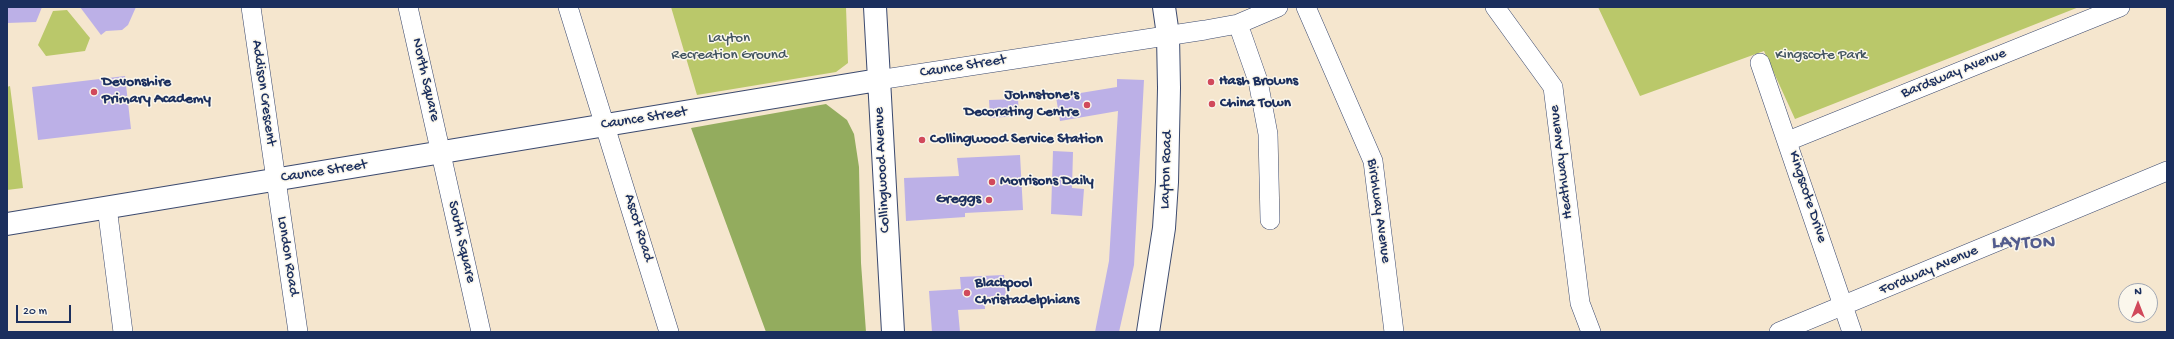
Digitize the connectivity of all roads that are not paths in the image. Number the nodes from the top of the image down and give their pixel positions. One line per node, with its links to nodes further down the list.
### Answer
1 (251, 7): 18 (street, Addison Crescent)
2 (408, 7): 16 (street, North Square)
3 (568, 7): 14 (street)
4 (875, 7): 13 (street, Collingwood Avenue)
5 (1164, 7): 11 (street, Layton Road)
6 (1278, 7): 10 (street, Caunce Street)
7 (1306, 7): 29 (street, Birchway Avenue)
8 (1495, 7): 30 (street, Heathway Avenue)
9 (2120, 7): 15 (street, Bardsway Avenue)
10 (1238, 24): 11 (street, Caunce Street); 20 (street)
11 (1168, 35): 13 (street, Caunce Street); 28 (street, Layton Road)
12 (1760, 63): 15 (street, Kingscote Drive)
13 (878, 80): 14 (street, Caunce Street); 27 (street, Collingwood Avenue)
14 (606, 125): 16 (street, Caunce Street); 26 (street, Ascot Road)
15 (1788, 142): 22 (street, Kingscote Drive)
16 (441, 153): 18 (street, Caunce Street); 25 (street, South Square)
17 (2167, 171): 22 (street, Fordway Avenue)
18 (275, 180): 19 (street, Caunce Street); 24 (street, London Road)
19 (107, 207): 21 (street, Caunce Street); 23 (street)
20 (1270, 220)
21 (7, 224)
22 (1843, 307): 31 (street, Fordway Avenue); 32 (street, Kingscote Drive)
23 (123, 332)
24 (298, 332)
25 (481, 332)
26 (669, 332)
27 (892, 332)
28 (1148, 332)
29 (1394, 332)
30 (1591, 332)
31 (1780, 332)
32 (1852, 332)

